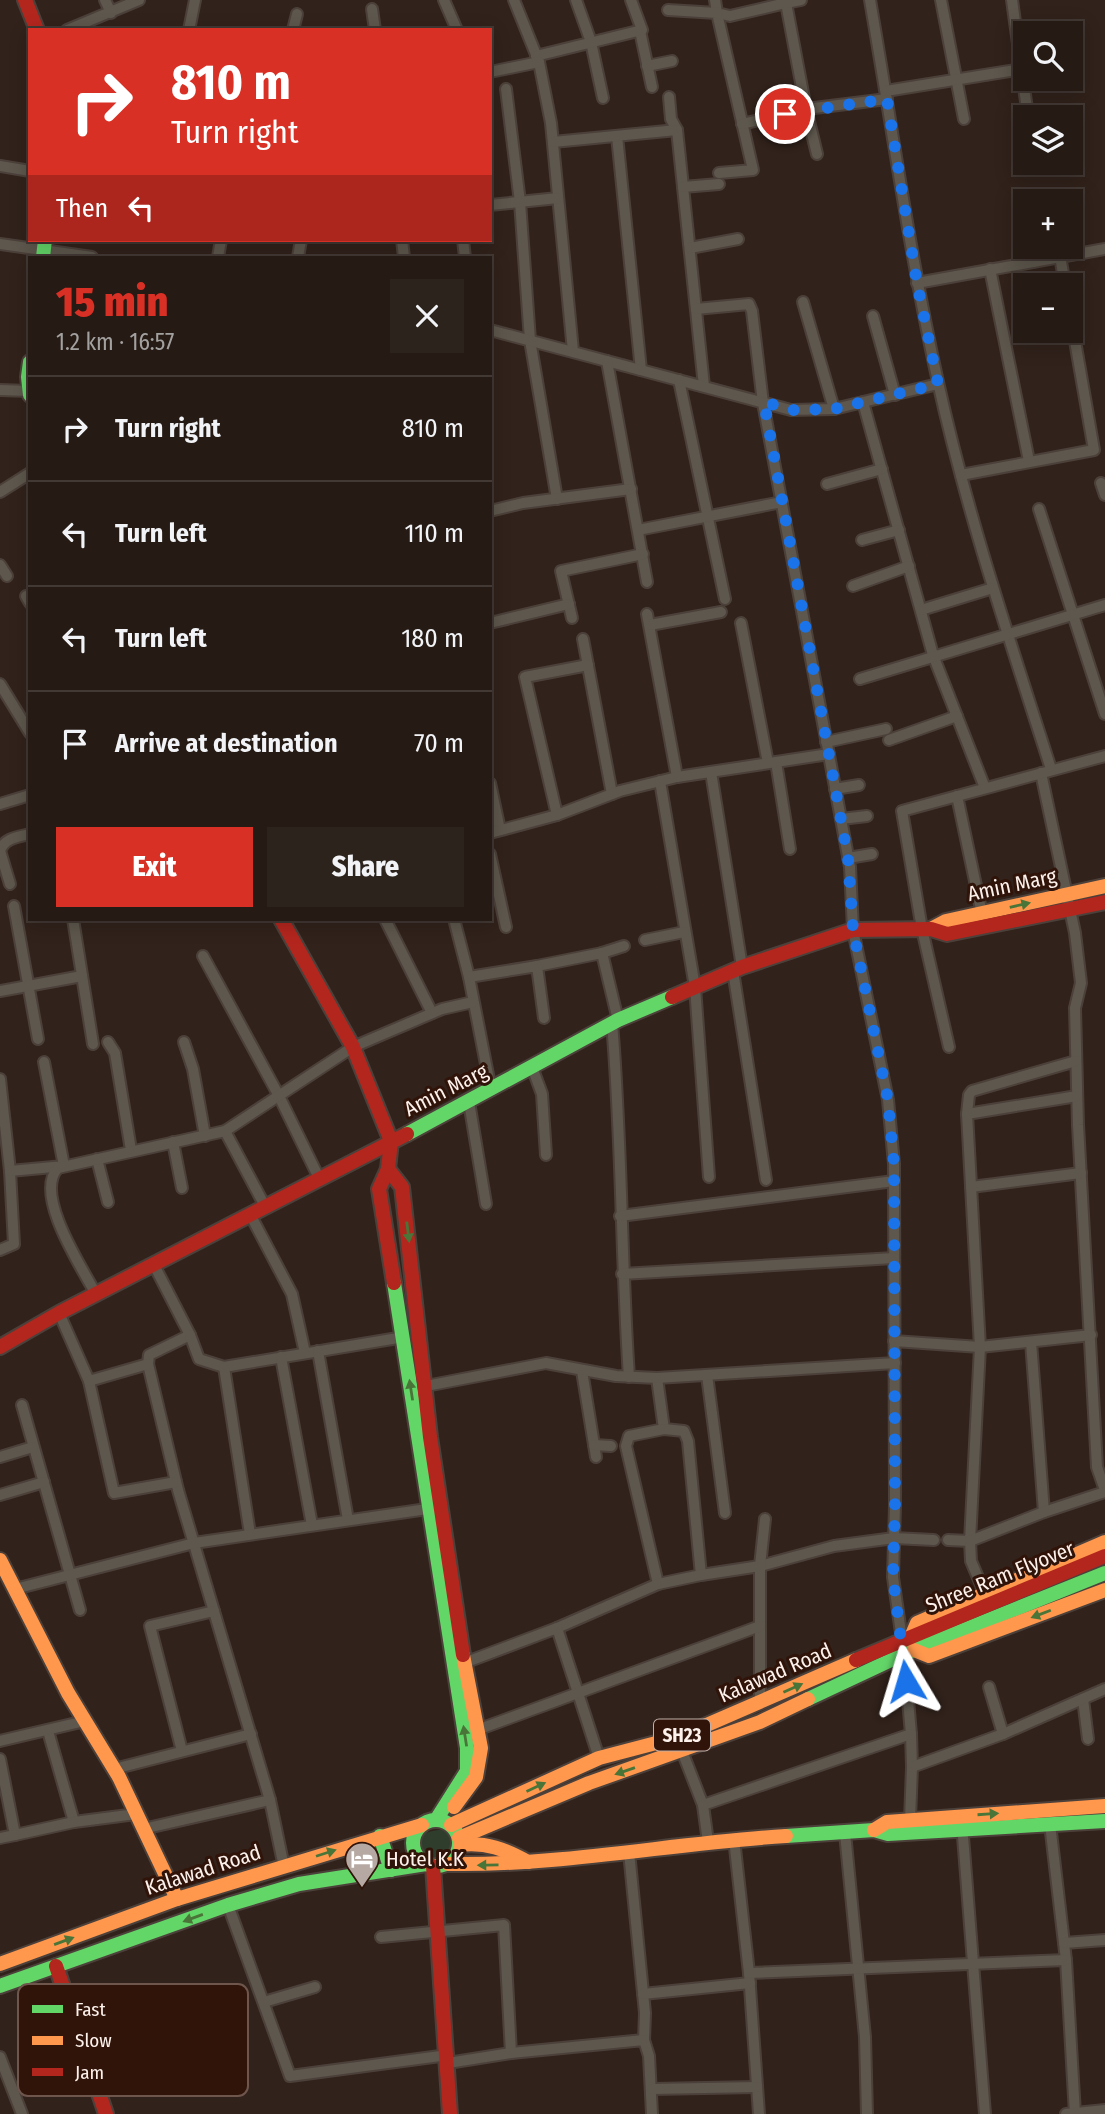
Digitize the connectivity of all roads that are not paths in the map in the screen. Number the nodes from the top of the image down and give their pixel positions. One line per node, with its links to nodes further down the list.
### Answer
1 (25, 0): 21 (main road)
2 (105, 0): 17 (street)
3 (139, 0): 17 (street)
4 (195, 0): 23 (street)
5 (444, 0): 26 (street)
6 (514, 0): 29 (street)
7 (576, 0): 28 (street)
8 (631, 0): 27 (street)
9 (715, 0): 18 (street)
10 (801, 0): 14 (street)
11 (870, 0): 37 (street)
12 (941, 0): 34 (street)
13 (1012, 0): 20 (street)
14 (786, 1): 18 (street); 40 (street)
15 (372, 9): 25 (street)
16 (667, 10): 18 (street)
17 (111, 13): 22 (street)
18 (717, 13): 42 (street)
19 (297, 14): 24 (street)
20 (1015, 21)
21 (36, 28)
22 (75, 28)
23 (188, 28)
24 (294, 28)
25 (375, 28)
26 (456, 28)
27 (640, 31): 28 (street); 31 (street)
28 (592, 42): 29 (street); 39 (street)
29 (538, 59): 33 (street); 45 (street)
30 (672, 61): 31 (street)
31 (647, 66): 35 (street)
32 (1013, 70): 34 (street)
33 (495, 71)
34 (955, 80): 37 (street); 41 (street)
35 (652, 87)
36 (506, 89): 51 (street)
37 (886, 95): 40 (street); 62 (street)
38 (669, 97): 43 (street)
39 (603, 98)
40 (806, 109): 42 (street); 46 (street)
41 (964, 119)
42 (742, 124): 49 (street)
43 (677, 130): 44 (street); 49 (street)
44 (617, 136): 45 (street); 71 (street)
45 (553, 142): 50 (street)
46 (817, 154)
47 (0, 166): 48 (street)
48 (28, 171)
49 (683, 187): 56 (street)
50 (558, 198): 51 (street); 69 (street)
51 (520, 202): 52 (street); 67 (street)
52 (492, 205)
53 (738, 239): 56 (street)
54 (0, 244): 55 (street)
55 (44, 248): 59 (street)
56 (690, 248): 64 (street)
57 (1105, 249): 58 (street)
58 (1083, 252)
59 (87, 256)
60 (1044, 259): 61 (street)
61 (990, 269): 62 (street); 81 (street)
62 (917, 283): 73 (street)
63 (803, 302): 80 (street)
64 (696, 309): 74 (street); 78 (street)
65 (873, 316): 77 (street)
66 (492, 330): 67 (street)
67 (530, 340): 69 (street); 90 (street)
68 (1075, 343): 81 (street)
69 (573, 351): 70 (street)
70 (607, 360): 71 (street); 87 (street)
71 (641, 370): 72 (street)
72 (680, 380): 74 (street); 94 (street)
73 (938, 384): 77 (street); 84 (street)
74 (704, 386): 78 (street)
75 (0, 390): 76 (street)
76 (28, 393)
77 (895, 395): 79 (street)
78 (764, 402): 80 (street); 91 (street)
79 (863, 402): 80 (street); 82 (street)
80 (834, 409)
81 (1029, 461): 84 (street)
82 (882, 468): 86 (street); 96 (street)
83 (28, 474): 88 (street)
84 (961, 475): 104 (street)
85 (1101, 483): 89 (street)
86 (827, 484)
87 (631, 489): 90 (street); 95 (street)
88 (0, 492)
89 (1105, 495)
90 (557, 499): 93 (street)
91 (782, 502): 94 (street); 123 (street)
92 (1039, 509): 110 (street)
93 (492, 511)
94 (707, 516): 95 (street); 105 (street)
95 (638, 530): 98 (street)
96 (900, 530): 97 (street); 100 (street)
97 (862, 540)
98 (643, 554): 102 (street); 106 (street)
99 (0, 565): 101 (street)
100 (909, 566): 103 (street); 108 (street)
101 (7, 576)
102 (647, 582)
103 (853, 586)
104 (993, 588): 108 (street); 114 (street)
105 (725, 599)
106 (569, 604): 111 (street); 112 (street)
107 (1105, 605): 110 (street)
108 (921, 610): 116 (street)
109 (721, 612): 129 (street)
110 (1074, 615): 114 (street); 120 (street)
111 (572, 618)
112 (492, 623)
113 (741, 623): 126 (street)
114 (1007, 633): 116 (street); 127 (street)
115 (583, 639): 117 (street)
116 (933, 655): 118 (street); 121 (street)
117 (588, 665): 134 (street); 139 (street)
118 (860, 679)
119 (0, 684): 122 (street)
120 (1105, 714)
121 (957, 716): 123 (street); 132 (street)
122 (28, 730)
123 (827, 742): 124 (street)
124 (829, 754): 126 (street); 133 (street)
125 (1105, 756): 127 (street)
126 (772, 762): 128 (street); 144 (street)
127 (1046, 771): 132 (street); 151 (street)
128 (711, 772): 129 (street); 169 (street)
129 (677, 777): 130 (street)
130 (660, 781): 134 (street); 163 (street)
131 (859, 785): 133 (street)
132 (985, 788): 136 (street)
133 (837, 789): 141 (street)
134 (612, 794): 139 (street)
135 (28, 796): 138 (street)
136 (957, 796): 155 (street); 161 (street)
137 (492, 802): 142 (street)
138 (0, 804)
139 (557, 815): 142 (street)
140 (867, 816): 141 (street)
141 (843, 819): 147 (street)
142 (495, 831)
143 (28, 835): 145 (street)
144 (790, 849)
145 (0, 851): 149 (street)
146 (872, 854): 147 (street)
147 (850, 857): 162 (street)
148 (492, 863): 160 (street)
149 (10, 884)
150 (1105, 886): 151 (main road, Amin Marg)
151 (1066, 895): 154 (street); 155 (main road, Amin Marg, one-way to 151)
152 (1105, 902): 154 (main road, Amin Marg)
153 (14, 906): 172 (street)
154 (1069, 911): 161 (main road, Amin Marg); 185 (street)
155 (982, 914): 161 (main road, Amin Marg)
156 (73, 921): 170 (street)
157 (282, 921): 184 (main road)
158 (386, 921): 176 (street)
159 (455, 921): 171 (street)
160 (506, 927)
161 (926, 929): 162 (main road, Amin Marg); 183 (street)
162 (853, 930): 169 (main road, Amin Marg); 208 (street)
163 (684, 932): 164 (street); 173 (street)
164 (645, 940)
165 (624, 946): 166 (street)
166 (603, 953): 168 (street); 178 (street)
167 (203, 956): 190 (street)
168 (537, 966): 171 (street); 177 (street)
169 (737, 969): 173 (main road, Amin Marg); 207 (street)
170 (82, 976): 172 (street); 182 (street)
171 (469, 977): 175 (street)
172 (30, 985): 174 (street); 179 (street)
173 (695, 987): 178 (main road, Amin Marg); 205 (street)
174 (0, 991)
175 (473, 1002): 176 (street); 189 (street)
176 (432, 1013): 184 (street)
177 (544, 1018)
178 (615, 1021): 187 (main road, Amin Marg); 217 (street)
179 (38, 1039)
180 (107, 1042): 198 (street)
181 (184, 1042): 195 (street)
182 (93, 1044)
183 (949, 1047)
184 (353, 1048): 190 (street); 196 (main road)
185 (1076, 1061): 191 (street); 193 (street)
186 (44, 1062): 201 (street)
187 (533, 1067): 189 (main road, Amin Marg); 199 (street)
188 (0, 1079): 203 (street)
189 (491, 1090): 192 (main road, Amin Marg)
190 (279, 1096): 194 (street); 206 (street)
191 (1077, 1096): 193 (street); 204 (street)
192 (469, 1102): 196 (main road, Amin Marg); 213 (street)
193 (967, 1114): 209 (street)
194 (225, 1131): 195 (street); 215 (street)
195 (205, 1136): 197 (street)
196 (391, 1141): 202 (main road); 206 (main road, Amin Marg)
197 (173, 1142): 198 (street); 210 (street)
198 (131, 1150): 200 (street)
199 (546, 1155)
200 (97, 1159): 201 (street); 211 (street)
201 (64, 1166): 203 (street); 222 (street)
202 (388, 1169): 244 (main road, one-way to 244); 256 (main road, one-way to 202)
203 (10, 1171): 212 (street)
204 (1081, 1173): 209 (street); 225 (street)
205 (709, 1177)
206 (319, 1178): 215 (main road, Amin Marg)
207 (766, 1180)
208 (894, 1181): 217 (street); 219 (street)
209 (971, 1187): 230 (street)
210 (182, 1188)
211 (108, 1202)
212 (12, 1203): 214 (street); 218 (street)
213 (486, 1204)
214 (0, 1208)
215 (266, 1208): 216 (main road, Amin Marg)
216 (251, 1216): 220 (main road, Amin Marg); 234 (street)
217 (620, 1216): 221 (street)
218 (0, 1250)
219 (894, 1258): 221 (street); 227 (street)
220 (154, 1265): 222 (main road, Amin Marg); 224 (street)
221 (622, 1275): 241 (street)
222 (96, 1294): 223 (main road, Amin Marg)
223 (59, 1313): 229 (main road, Amin Marg); 243 (street)
224 (190, 1335): 237 (street); 238 (street)
225 (1091, 1335): 228 (street); 233 (street)
226 (398, 1338): 232 (street)
227 (894, 1341): 230 (street); 236 (street)
228 (1031, 1342): 230 (street); 257 (street)
229 (0, 1347)
230 (981, 1347): 266 (street)
231 (1105, 1350): 233 (street)
232 (318, 1351): 234 (street); 260 (street)
233 (1092, 1352): 254 (street)
234 (305, 1353): 235 (street)
235 (281, 1357): 238 (street); 261 (street)
236 (894, 1363): 240 (street); 263 (street)
237 (148, 1364): 243 (street); 253 (street)
238 (224, 1367): 262 (street)
239 (582, 1371): 241 (street); 244 (street); 247 (street)
240 (707, 1375): 242 (street); 258 (street)
241 (629, 1377): 242 (street)
242 (657, 1378): 246 (street)
243 (89, 1381): 253 (street)
244 (426, 1386): 256 (main road)
245 (22, 1405): 249 (street)
246 (664, 1429): 274 (street); 275 (street)
247 (594, 1445): 248 (street); 251 (street)
248 (611, 1446)
249 (33, 1447): 250 (street); 252 (street)
250 (0, 1457)
251 (596, 1457)
252 (44, 1482): 255 (street); 273 (street)
253 (176, 1482): 268 (street)
254 (1105, 1491): 257 (street)
255 (0, 1495)
256 (436, 1508): 260 (street); 284 (main road); 314 (main road, one-way to 256)
257 (1044, 1512): 266 (street)
258 (725, 1513)
259 (765, 1519): 271 (street)
260 (348, 1520): 261 (street)
261 (312, 1525): 262 (street)
262 (250, 1534): 268 (street)
263 (894, 1538): 264 (street); 271 (street); 283 (street)
264 (934, 1540)
265 (948, 1540): 266 (street)
266 (970, 1541): 278 (street)
267 (1105, 1542): 278 (main road, Kalawad Road / SH23)
268 (194, 1543): 273 (street); 280 (street)
269 (1105, 1556): 283 (main road, Shree Ram Flyover)
270 (0, 1560): 276 (main road)
271 (760, 1566): 274 (street); 281 (street)
272 (1105, 1573): 283 (main road, Shree Ram Flyover)
273 (72, 1574): 276 (street); 279 (street)
274 (701, 1575): 275 (street)
275 (658, 1584): 282 (street)
276 (15, 1589): 290 (main road)
277 (1105, 1590): 283 (main road, Kalawad Road / SH23, one-way to 283)
278 (985, 1594): 283 (main road, Kalawad Road / SH23)
279 (80, 1610)
280 (214, 1611): 293 (street); 298 (street)
281 (760, 1626): 287 (street); 289 (street)
282 (557, 1628): 284 (street); 287 (street)
283 (907, 1646): 289 (main road, Kalawad Road / SH23, one-way to 283); 294 (street); 299 (main road, Kalawad Road / SH23)
284 (464, 1663): 291 (main road)
285 (989, 1686): 295 (street)
286 (1105, 1689): 288 (street)
287 (579, 1692): 291 (street); 300 (street)
288 (1083, 1699): 295 (street); 296 (street)
289 (760, 1702): 300 (main road, Kalawad Road / SH23)
290 (85, 1721): 292 (street); 303 (main road)
291 (477, 1730): 314 (main road)
292 (48, 1731): 297 (street); 310 (street)
293 (251, 1734): 298 (street); 304 (street)
294 (911, 1734): 302 (street); 305 (street)
295 (1003, 1734): 302 (street)
296 (1088, 1739)
297 (0, 1741)
298 (182, 1751): 303 (street)
299 (682, 1752): 305 (street); 314 (main road, Kalawad Road / SH23, one-way to 314)
300 (599, 1758): 314 (main road, Kalawad Road / SH23, one-way to 300)
301 (0, 1759): 317 (street)
302 (912, 1767): 308 (street)
303 (114, 1769): 307 (main road)
304 (270, 1800): 313 (street); 325 (street)
305 (703, 1805): 321 (street)
306 (1105, 1805): 311 (main road, one-way to 306)
307 (136, 1814): 310 (street); 313 (main road)
308 (909, 1820): 311 (main road); 315 (main road)
309 (1105, 1821): 312 (main road)
310 (74, 1822): 317 (street)
311 (962, 1822): 312 (main road); 315 (main road); 335 (street)
312 (1050, 1824): 332 (street)
313 (143, 1829): 327 (main road)
314 (445, 1829): 318 (main road, Kalawad Road / SH23); 323 (main road); 324 (main road); 324 (main road)
315 (874, 1830): 316 (main road, Kalawad Road)
316 (845, 1833): 320 (main road, Kalawad Road); 337 (street)
317 (15, 1835): 319 (street)
318 (380, 1836): 325 (main road, Kalawad Road / SH23, one-way to 318); 326 (main road)
319 (0, 1838)
320 (734, 1839): 321 (main road, Kalawad Road); 338 (street)
321 (708, 1842): 322 (main road, Kalawad Road)
322 (629, 1852): 323 (main road, Kalawad Road); 342 (street)
323 (528, 1862): 324 (main road, Kalawad Road, one-way to 324)
324 (435, 1865): 326 (main road, Kalawad Road); 329 (main road)
325 (284, 1867): 327 (main road, Kalawad Road / SH23)
326 (391, 1870): 328 (main road, Kalawad Road)
327 (177, 1899): 334 (main road, Kalawad Road / SH23, one-way to 327)
328 (228, 1905): 336 (main road, Kalawad Road, one-way to 336); 343 (street)
329 (437, 1931): 330 (street); 345 (street); 347 (main road)
330 (381, 1937)
331 (1105, 1940): 332 (street)
332 (1064, 1943): 333 (street)
333 (1066, 1960): 335 (street); 359 (street)
334 (0, 1964)
335 (972, 1964): 337 (street); 358 (street)
336 (56, 1966): 339 (main road); 340 (main road, Kalawad Road)
337 (858, 1968): 338 (street); 357 (street)
338 (750, 1978): 342 (street); 348 (street)
339 (62, 1984)
340 (0, 1986)
341 (315, 1987): 343 (street)
342 (643, 1994): 344 (street)
343 (264, 2002): 347 (street)
344 (644, 2040): 345 (street); 349 (street)
345 (511, 2053): 347 (street)
346 (0, 2057): 352 (street)
347 (448, 2059): 354 (main road)
348 (757, 2087): 349 (street); 356 (street)
349 (652, 2090): 355 (street)
350 (100, 2096): 353 (main road)
351 (1105, 2110): 359 (street)
352 (22, 2114)
353 (106, 2114)
354 (450, 2114)
355 (652, 2114)
356 (759, 2114)
357 (867, 2114)
358 (985, 2114)
359 (1072, 2114)

